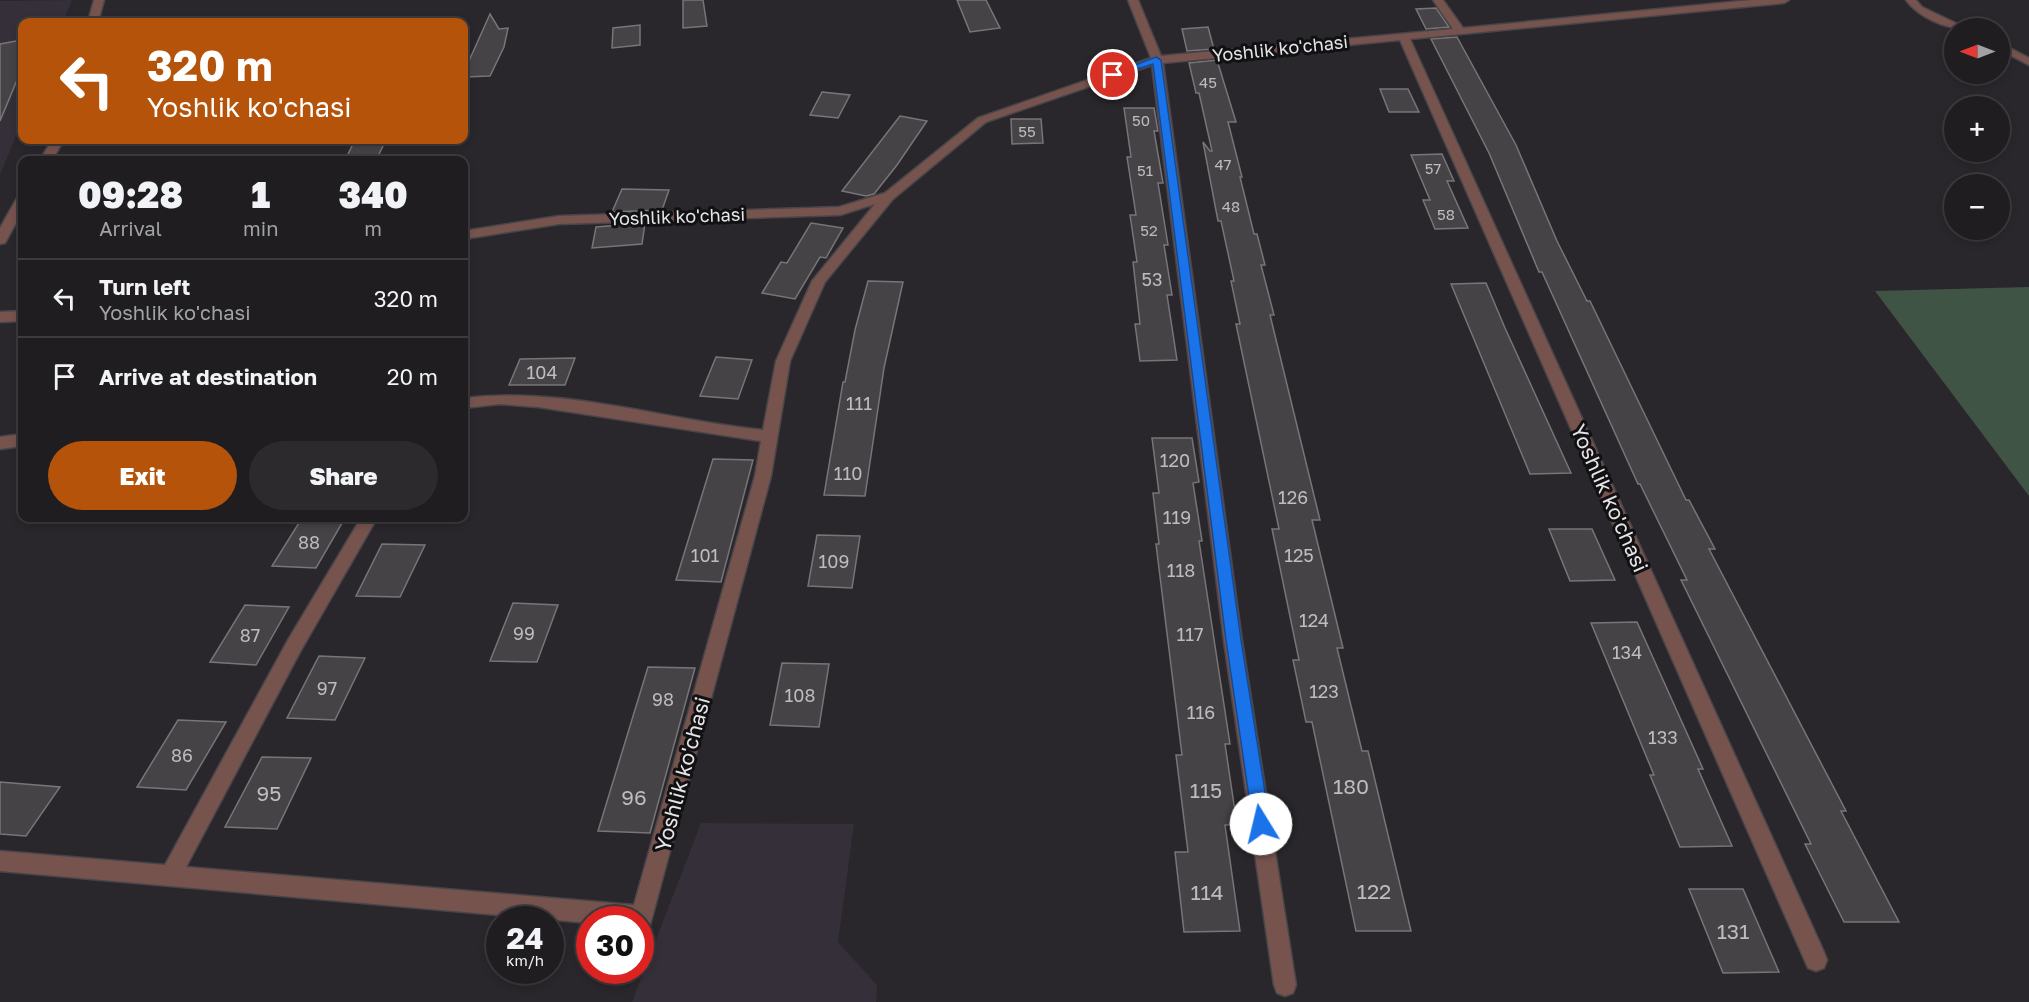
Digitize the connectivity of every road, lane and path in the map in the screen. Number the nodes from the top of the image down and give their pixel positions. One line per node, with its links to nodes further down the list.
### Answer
1 (99, 0): 6 (street)
2 (1133, 0): 11 (street)
3 (1438, 0): 8 (street)
4 (1784, 0): 8 (street, Yoshlik ko'chasi)
5 (1911, 0): 7 (street)
6 (94, 18)
7 (1944, 20)
8 (1459, 30): 9 (street, Yoshlik ko'chasi)
9 (1403, 36): 11 (street, Yoshlik ko'chasi); 26 (street, Yoshlik ko'chasi)
10 (2010, 52): 12 (street)
11 (1156, 60): 13 (street, Yoshlik ko'chasi); 27 (street)
12 (2029, 62)
13 (889, 196): 15 (street, Yoshlik ko'chasi); 20 (street, Yoshlik ko'chasi)
14 (18, 208): 16 (street)
15 (468, 234)
16 (0, 240)
17 (18, 316): 18 (street)
18 (0, 317)
19 (468, 402): 20 (street)
20 (770, 436): 25 (street, Yoshlik ko'chasi)
21 (18, 441): 22 (street)
22 (0, 443)
23 (367, 522): 25 (street)
24 (0, 861): 25 (street, Yoshlik ko'chasi)
25 (170, 876)
26 (1816, 960)
27 (1285, 985)

